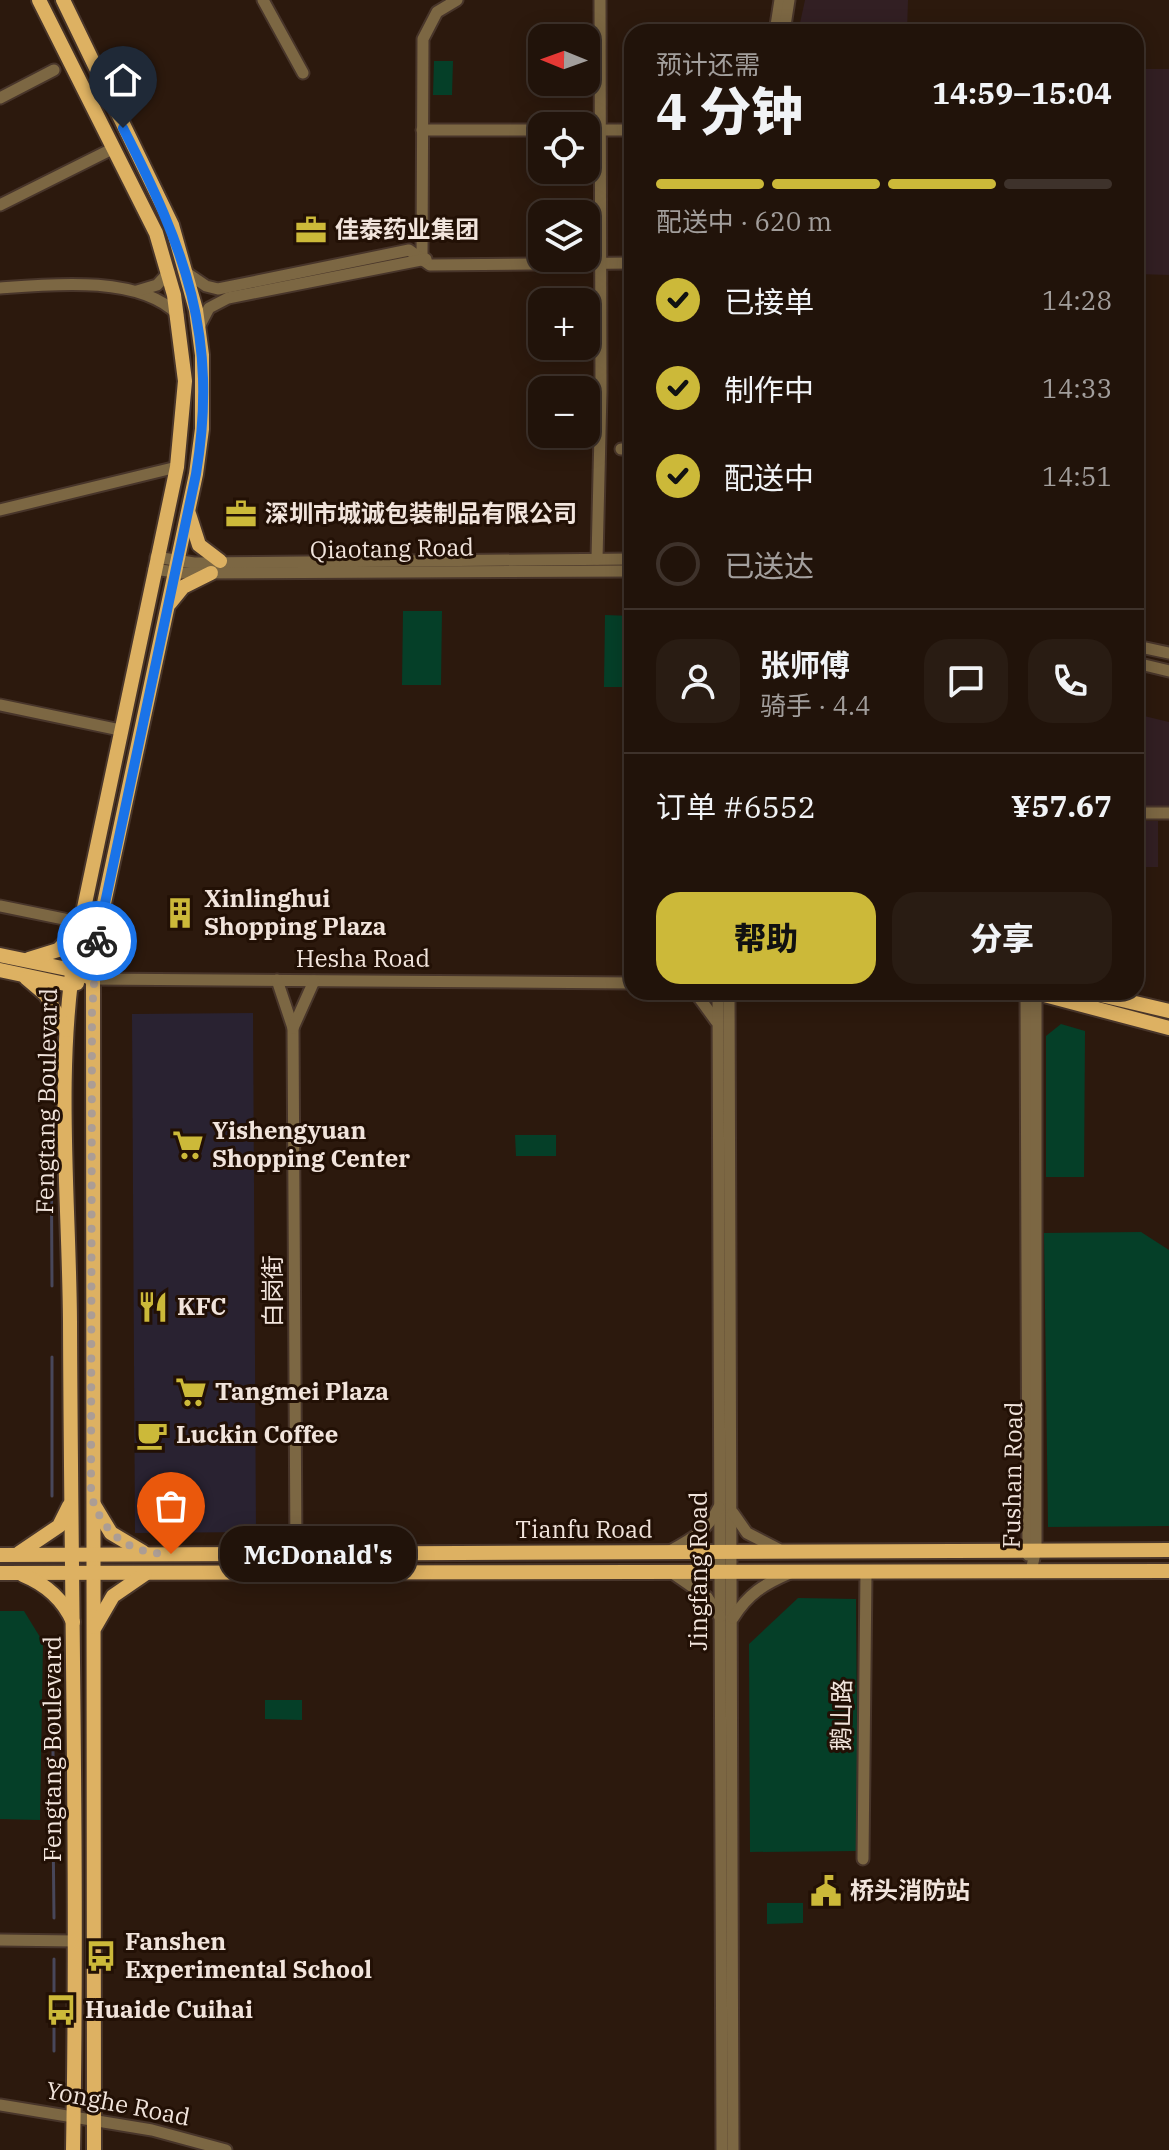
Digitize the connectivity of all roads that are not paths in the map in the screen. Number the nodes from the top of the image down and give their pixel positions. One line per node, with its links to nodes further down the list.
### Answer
1 (39, 0): 11 (main road, Fengtang Boulevard)
2 (63, 0): 10 (main road, Fengtang Boulevard)
3 (263, 0): 13 (street)
4 (457, 0): 16 (street)
5 (600, 0): 15 (street)
6 (780, 0): 8 (street)
7 (789, 0): 9 (street)
8 (776, 24)
9 (785, 24)
10 (78, 32): 11 (main road); 26 (main road, Fengtang Boulevard)
11 (60, 42): 20 (main road, Fengtang Boulevard)
12 (54, 70): 14 (street)
13 (303, 73)
14 (0, 98)
15 (600, 112)
16 (422, 130): 17 (street); 22 (street)
17 (528, 130)
18 (600, 130): 19 (street); 23 (street)
19 (624, 130)
20 (114, 148): 21 (street); 25 (main road, Fengtang Boulevard)
21 (0, 205)
22 (422, 260): 23 (street); 26 (street); 30 (street)
23 (601, 263): 24 (street); 34 (street)
24 (624, 263)
25 (169, 272): 28 (street); 29 (main road, Fengtang Boulevard)
26 (187, 273): 30 (main road, Fengtang Boulevard)
27 (1, 285): 28 (street)
28 (136, 291): 29 (street)
29 (178, 315): 31 (main road, Fengtang Boulevard)
30 (199, 327): 33 (main road, Fengtang Boulevard)
31 (177, 467): 32 (street); 36 (main road, Fengtang Boulevard)
32 (0, 510)
33 (188, 510): 37 (main road, Fengtang Boulevard); 38 (main road)
34 (600, 559): 35 (street, Qiaotang Road); 38 (street, Qiaotang Road)
35 (624, 559)
36 (155, 563): 37 (street, Qiaotang Road); 46 (main road, Fengtang Boulevard)
37 (176, 567): 38 (street, Qiaotang Road); 40 (main road, Fengtang Boulevard)
38 (216, 567): 39 (street, Qiaotang Road); 40 (main road)
39 (624, 571)
40 (166, 611): 56 (main road, Fengtang Boulevard)
41 (1144, 648): 42 (street)
42 (1169, 653)
43 (1144, 665): 44 (street)
44 (1169, 671)
45 (0, 705): 46 (street)
46 (120, 730): 51 (main road, Fengtang Boulevard)
47 (1144, 813): 48 (street)
48 (1169, 813)
49 (0, 906): 50 (street)
50 (64, 919)
51 (81, 922): 53 (main road); 55 (main road, Fengtang Boulevard)
52 (0, 955): 53 (main road, Hesha Road)
53 (22, 967): 54 (main road, Hesha Road); 55 (main road, Hesha Road); 70 (main road)
54 (0, 970)
55 (71, 978): 56 (main road, Hesha Road); 70 (main road, Fengtang Boulevard)
56 (93, 979): 57 (street, Hesha Road); 72 (main road, Fengtang Boulevard)
57 (277, 980): 58 (street, Hesha Road); 68 (street)
58 (314, 981): 59 (street, Hesha Road); 68 (street)
59 (624, 983)
60 (700, 1000): 67 (street)
61 (718, 1000): 67 (street, Jingfang Road)
62 (729, 1000): 74 (street, Jingfang Road)
63 (1033, 1000): 75 (street, Fushan Road)
64 (1060, 1000): 69 (main road)
65 (1122, 1000): 66 (main road)
66 (1169, 1011)
67 (718, 1026): 73 (street, Jingfang Road)
68 (293, 1028): 80 (street, 白岗街)
69 (1169, 1028)
70 (66, 1032): 71 (main road, Fengtang Boulevard)
71 (71, 1490): 81 (main road, Fengtang Boulevard); 85 (main road)
72 (91, 1495): 82 (main road, Fengtang Boulevard); 83 (main road)
73 (721, 1503): 77 (street); 78 (street, Jingfang Road)
74 (733, 1512): 78 (street, Jingfang Road); 79 (street)
75 (1032, 1549): 76 (main road, Tianfu Road); 79 (main road, Tianfu Road); 86 (street, Fushan Road)
76 (1169, 1550)
77 (670, 1551): 78 (main road, Tianfu Road); 80 (main road, Tianfu Road)
78 (727, 1551): 79 (main road, Tianfu Road); 89 (street, Jingfang Road)
79 (782, 1551)
80 (296, 1553): 83 (main road, Tianfu Road)
81 (73, 1554): 82 (main road, Tianfu Road); 85 (main road, Tianfu Road); 94 (main road, Fengtang Boulevard)
82 (92, 1554): 83 (main road, Tianfu Road); 95 (main road, Fengtang Boulevard)
83 (147, 1554)
84 (0, 1555): 85 (main road, Tianfu Road)
85 (17, 1555)
86 (1031, 1571): 87 (main road, Tianfu Road); 91 (main road, Tianfu Road)
87 (1169, 1571)
88 (671, 1572): 89 (main road, Tianfu Road); 96 (main road, Tianfu Road); 97 (street)
89 (727, 1572): 90 (main road, Tianfu Road); 97 (street, Jingfang Road)
90 (791, 1572): 91 (main road, Tianfu Road); 97 (street)
91 (866, 1572): 100 (street, 鹅山路)
92 (0, 1573): 93 (main road, Tianfu Road)
93 (18, 1573): 94 (main road, Tianfu Road); 98 (main road)
94 (73, 1573): 95 (main road, Tianfu Road); 98 (main road, Fengtang Boulevard)
95 (92, 1573): 96 (main road, Tianfu Road); 99 (main road, Fengtang Boulevard)
96 (147, 1573): 99 (main road)
97 (727, 1619): 109 (street, Jingfang Road); 110 (street, Jingfang Road)
98 (75, 1627): 102 (main road, Fengtang Boulevard)
99 (93, 1631): 105 (main road, Fengtang Boulevard)
100 (863, 1859)
101 (0, 1940): 102 (street)
102 (75, 1941): 104 (main road, Fengtang Boulevard)
103 (0, 2105): 104 (street, Yonghe Road)
104 (74, 2115): 105 (street, Yonghe Road); 106 (main road, Fengtang Boulevard)
105 (94, 2119): 107 (main road, Fengtang Boulevard); 108 (street, Yonghe Road)
106 (73, 2150)
107 (94, 2150)
108 (226, 2150)
109 (722, 2150)
110 (733, 2150)

